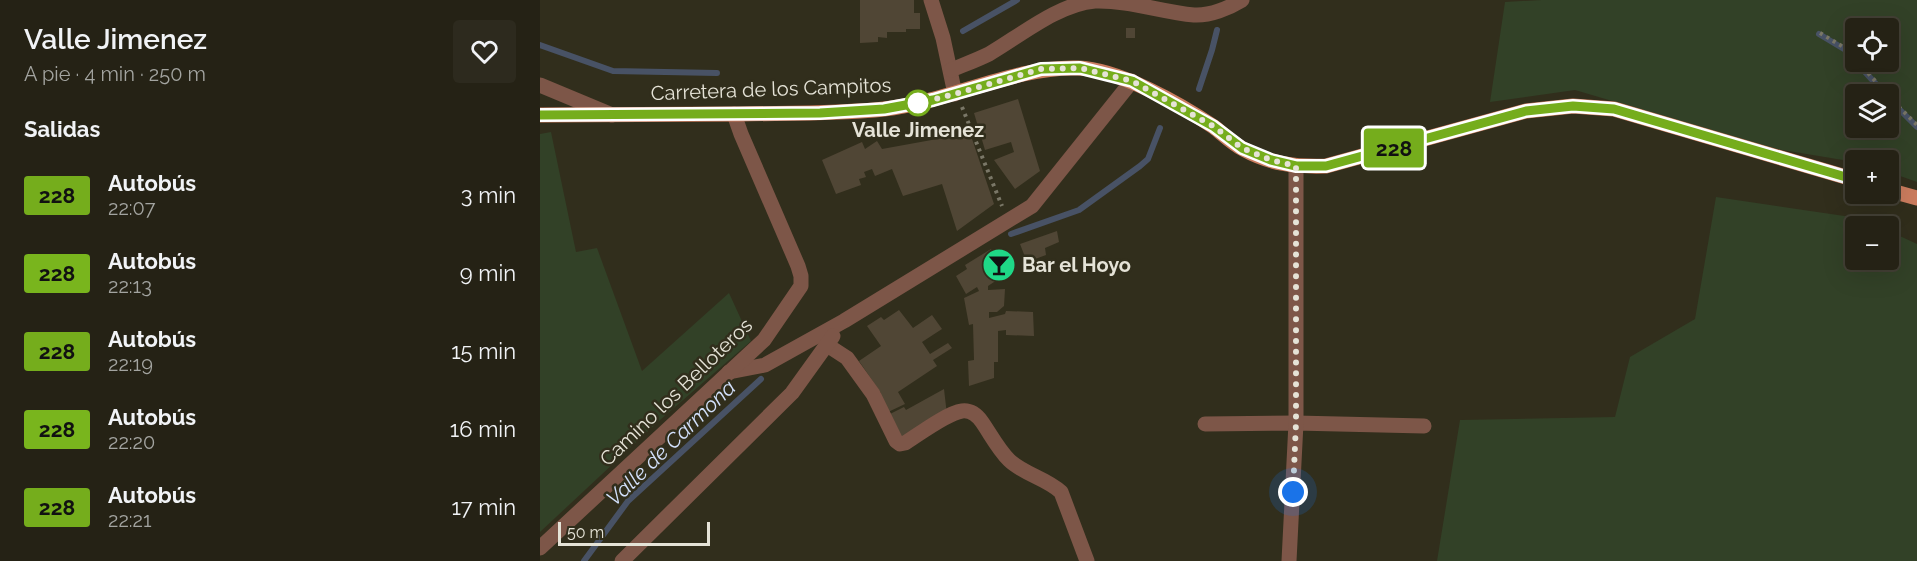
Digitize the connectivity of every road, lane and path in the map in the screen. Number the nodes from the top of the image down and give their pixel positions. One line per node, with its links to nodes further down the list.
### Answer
1 (930, 0): 5 (street)
2 (1242, 0): 5 (street)
3 (1820, 33): 4 (path)
4 (1845, 48)
5 (951, 69): 10 (street)
6 (1868, 72): 8 (path)
7 (1132, 81): 10 (main road, Carretera de los Campitos); 16 (main road, Carretera de los Campitos); 20 (street)
8 (1878, 84)
9 (540, 85): 14 (street)
10 (955, 94): 12 (main road, Carretera de los Campitos); 20 (path)
11 (1899, 106): 15 (path)
12 (734, 114): 14 (main road, Carretera de los Campitos); 23 (street, Camino los Belloteros)
13 (540, 115): 14 (main road, Carretera de los Campitos)
14 (612, 115)
15 (1917, 124)
16 (1296, 166): 17 (main road, Carretera de los Campitos); 24 (street)
17 (1845, 177)
18 (1899, 192): 19 (main road)
19 (1917, 198)
20 (1008, 220): 21 (street)
21 (844, 321): 22 (street); 23 (street)
22 (827, 345): 28 (street); 29 (street)
23 (729, 372): 27 (street, Camino los Belloteros)
24 (1296, 423): 25 (street); 26 (street); 30 (street)
25 (1205, 424)
26 (1424, 426)
27 (540, 548)
28 (622, 561)
29 (1087, 561)
30 (1289, 561)

